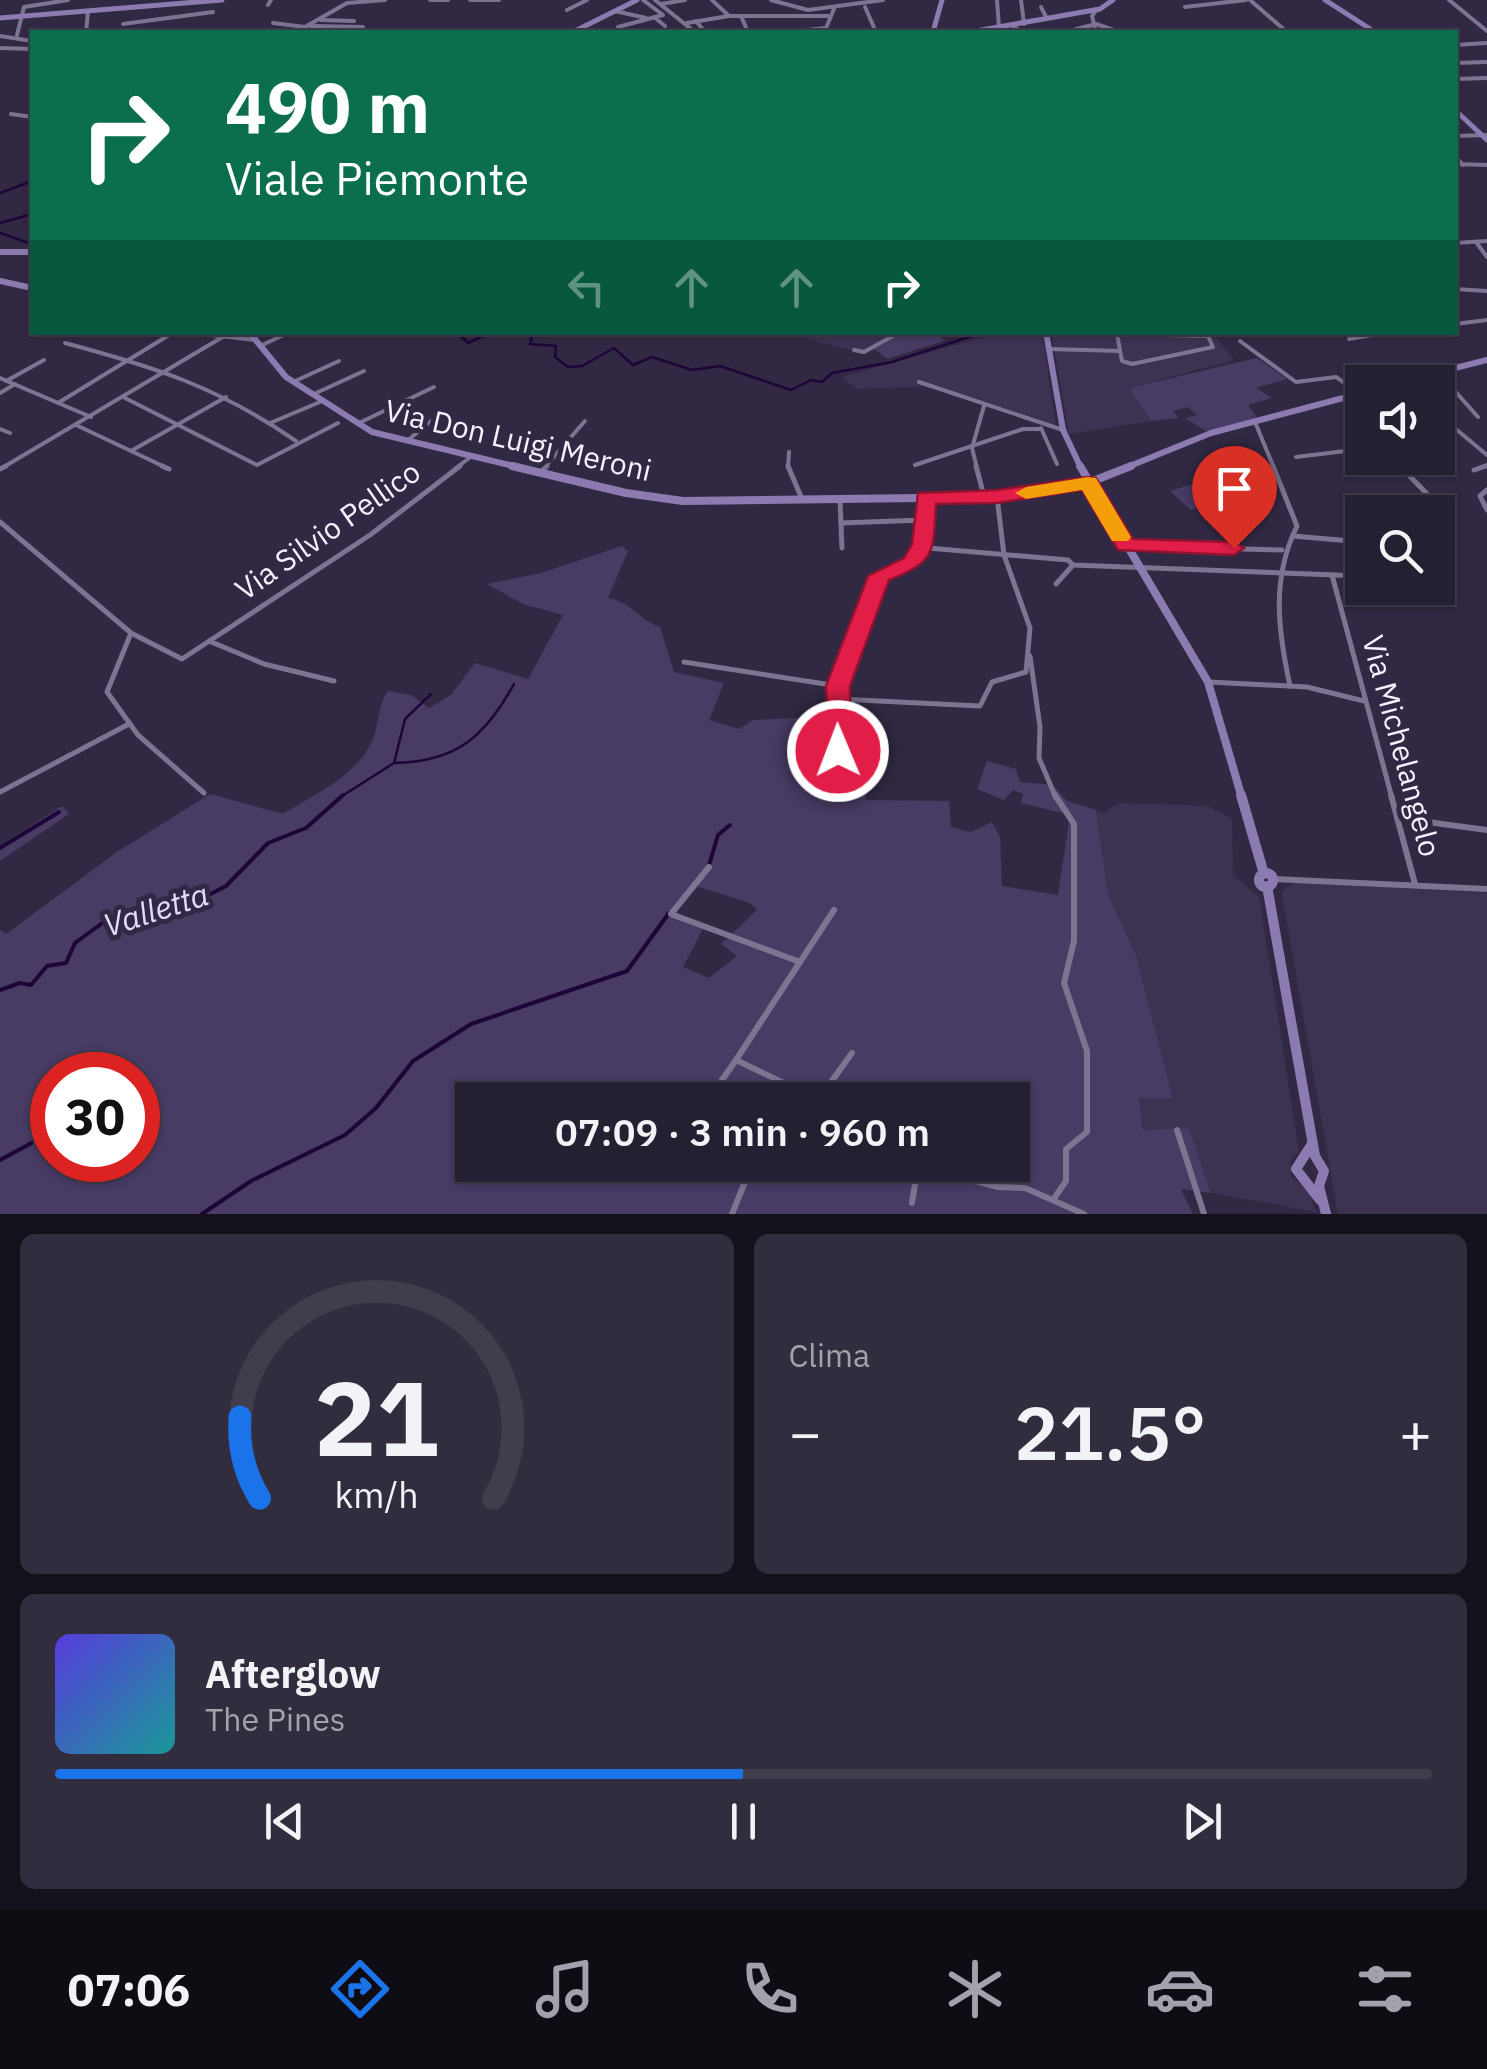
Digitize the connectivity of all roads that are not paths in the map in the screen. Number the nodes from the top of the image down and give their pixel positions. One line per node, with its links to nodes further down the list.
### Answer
1 (68, 0): 38 (street)
2 (222, 0): 22 (street)
3 (386, 0): 46 (street)
4 (430, 0): 5 (street)
5 (448, 0)
6 (470, 0): 23 (street)
7 (500, 0): 23 (street)
8 (588, 0): 31 (street)
9 (636, 0): 34 (street); 44 (street)
10 (655, 0): 25 (street)
11 (685, 0): 25 (street)
12 (712, 0): 39 (street)
13 (771, 0): 26 (street)
14 (883, 0): 27 (street)
15 (942, 0): 66 (street)
16 (997, 0): 57 (street)
17 (1021, 0): 68 (street)
18 (1114, 0): 32 (street)
19 (1248, 0): 30 (street); 72 (street)
20 (1329, 0): 73 (street)
21 (1449, 0): 74 (street)
22 (202, 1): 24 (street)
23 (487, 2)
24 (151, 4): 33 (street); 45 (street)
25 (662, 4): 50 (street)
26 (775, 6): 29 (street); 36 (street)
27 (865, 7): 29 (street); 65 (street)
28 (1041, 7): 42 (street)
29 (834, 8): 41 (street)
30 (1185, 8)
31 (567, 10)
32 (1097, 10): 42 (street); 52 (street)
33 (88, 11): 38 (street); 59 (street)
34 (615, 11): 44 (street); 61 (street)
35 (213, 12): 45 (street)
36 (776, 14): 37 (street); 40 (street)
37 (788, 14): 41 (street); 64 (street)
38 (21, 16): 43 (street); 75 (street)
39 (730, 16): 40 (street); 48 (street)
40 (741, 16): 63 (street)
41 (828, 16): 64 (street)
42 (1046, 17): 68 (street)
43 (0, 18)
44 (651, 18): 54 (street); 56 (street)
45 (158, 20): 51 (street)
46 (318, 20): 47 (street); 53 (street)
47 (354, 21)
48 (696, 21): 50 (street); 62 (street)
49 (273, 23): 53 (street)
50 (687, 23): 58 (street)
51 (123, 24)
52 (1096, 24): 69 (street); 70 (street); 71 (street)
53 (306, 26): 55 (street); 60 (street)
54 (665, 26)
55 (362, 27)
56 (618, 27)
57 (999, 27): 67 (street); 68 (street)
58 (691, 29)
59 (86, 30)
60 (316, 30)
61 (578, 30)
62 (703, 30)
63 (747, 30)
64 (790, 30)
65 (875, 30)
66 (934, 30)
67 (982, 30)
68 (1022, 30)
69 (1073, 30)
70 (1096, 30)
71 (1115, 30)
72 (1285, 30)
73 (1372, 30)
74 (1487, 30)
75 (16, 35): 76 (street); 77 (street)
76 (0, 36)
77 (30, 40)
78 (30, 42): 83 (street)
79 (1487, 43): 80 (street)
80 (1458, 45)
81 (0, 48): 83 (street)
82 (30, 49): 83 (street)
83 (20, 50)
84 (1458, 62): 85 (street)
85 (1487, 62)
86 (1487, 78): 87 (street)
87 (1458, 79)
88 (1458, 113): 92 (street)
89 (11, 114): 90 (street)
90 (30, 117)
91 (1458, 136): 92 (street)
92 (1484, 136)
93 (1458, 159): 95 (street)
94 (1458, 164): 95 (street)
95 (1462, 164): 96 (street)
96 (1487, 164)
97 (1487, 241): 99 (street)
98 (1458, 242): 99 (street)
99 (1476, 242): 102 (street)
100 (0, 252): 101 (street)
101 (30, 252)
102 (1487, 257)
103 (0, 280): 104 (street)
104 (30, 288)
105 (1458, 289): 106 (street)
106 (1487, 291)
107 (1487, 320): 108 (street)
108 (1458, 324)
109 (169, 335): 129 (street)
110 (203, 335): 118 (street)
111 (227, 335): 118 (street)
112 (895, 335): 123 (street)
113 (1046, 335): 124 (street)
114 (1047, 335): 125 (street)
115 (1117, 335): 126 (street)
116 (1162, 335): 126 (street)
117 (1370, 335): 119 (street)
118 (222, 338): 120 (street); 133 (street)
119 (1350, 338)
120 (255, 339): 135 (street, Via Don Luigi Meroni)
121 (1240, 341): 138 (street)
122 (66, 343): 129 (street)
123 (854, 350)
124 (1048, 350): 125 (street); 161 (street)
125 (1062, 350): 126 (street)
126 (1120, 352)
127 (44, 360): 134 (street)
128 (1487, 360): 131 (street)
129 (129, 361): 133 (street); 147 (street)
130 (338, 361): 135 (street)
131 (1455, 368)
132 (364, 371): 142 (street)
133 (169, 372): 143 (street); 144 (street)
134 (3, 380): 137 (street)
135 (293, 382): 142 (street, Via Don Luigi Meroni)
136 (919, 382): 148 (street)
137 (15, 384): 141 (street); 147 (street)
138 (1345, 384)
139 (434, 386): 158 (street)
140 (1455, 391): 151 (street)
141 (0, 392)
142 (312, 395): 146 (street, Via Don Luigi Meroni)
143 (124, 398): 150 (street); 156 (street)
144 (226, 398): 154 (street); 156 (street)
145 (1345, 400): 153 (street, Via Don Luigi Meroni)
146 (320, 402): 154 (street); 158 (street, Via Don Luigi Meroni)
147 (58, 404): 150 (street)
148 (984, 406): 159 (street); 166 (street)
149 (443, 411): 165 (street)
150 (91, 417): 157 (street)
151 (1478, 417)
152 (585, 421): 179 (street)
153 (1255, 422): 181 (street, Via Don Luigi Meroni); 194 (street)
154 (270, 423): 164 (street)
155 (338, 423): 164 (street)
156 (179, 424): 164 (street); 168 (street)
157 (76, 425): 168 (street); 177 (street)
158 (356, 425): 165 (street, Via Don Luigi Meroni)
159 (1045, 428): 161 (street); 166 (street); 173 (street)
160 (0, 429): 163 (street)
161 (1063, 430): 181 (street)
162 (1455, 430): 170 (street)
163 (10, 434)
164 (296, 441)
165 (407, 441): 171 (street, Via Don Luigi Meroni)
166 (972, 448): 174 (street); 184 (street)
167 (1345, 450): 172 (street)
168 (131, 451): 176 (street)
169 (789, 452): 188 (street)
170 (1487, 455)
171 (472, 456): 179 (street, Via Don Luigi Meroni); 209 (street, Via Silvio Pellico)
172 (1296, 457)
173 (1058, 464)
174 (914, 465)
175 (1487, 465): 178 (street)
176 (169, 469)
177 (0, 470)
178 (1474, 470)
179 (540, 472): 188 (street, Via Don Luigi Meroni)
180 (1409, 475): 183 (street)
181 (1088, 483): 185 (street, Via Don Luigi Meroni); 197 (street)
182 (1487, 490): 189 (street)
183 (1427, 495)
184 (984, 496): 185 (street, Via Don Luigi Meroni); 186 (street, Via Don Luigi Meroni)
185 (997, 496): 201 (street)
186 (926, 498): 187 (street, Via Don Luigi Meroni); 191 (street)
187 (840, 500): 188 (street, Via Don Luigi Meroni); 193 (street)
188 (803, 501)
189 (1487, 510)
190 (1222, 514): 199 (street)
191 (924, 520): 193 (street); 196 (street)
192 (0, 522): 208 (street)
193 (841, 523): 198 (street)
194 (1293, 536): 195 (street); 200 (street)
195 (1345, 541)
196 (922, 544): 201 (street); 214 (street)
197 (1126, 546): 199 (street); 203 (street)
198 (842, 548)
199 (1234, 548): 200 (street)
200 (1284, 550): 204 (street)
201 (1004, 555): 202 (street); 210 (street)
202 (1073, 564): 203 (street); 207 (street)
203 (1139, 568): 204 (street); 213 (street)
204 (1280, 572): 205 (street); 215 (street)
205 (1332, 575): 206 (street); 217 (street, Via Michelangelo)
206 (1345, 575)
207 (1056, 584)
208 (131, 634): 209 (street, Via Silvio Pellico); 218 (street)
209 (208, 641): 212 (street)
210 (1030, 656): 216 (street); 243 (street)
211 (684, 662): 214 (street)
212 (334, 681)
213 (1208, 682): 215 (street); 225 (street)
214 (838, 686): 216 (street)
215 (1290, 686): 217 (street)
216 (838, 699): 219 (street)
217 (1364, 701): 222 (street, Via Michelangelo)
218 (129, 724): 220 (street); 221 (street)
219 (799, 752)
220 (0, 792)
221 (204, 793)
222 (1397, 818): 223 (street); 226 (street, Via Michelangelo)
223 (1487, 830)
224 (708, 867): 229 (street)
225 (1268, 879): 226 (street); 236 (street)
226 (1415, 884): 227 (street)
227 (1487, 888)
228 (834, 910): 229 (street)
229 (800, 962): 231 (street)
230 (852, 1053): 234 (street)
231 (736, 1060): 232 (street); 233 (street)
232 (721, 1082)
233 (781, 1082)
234 (831, 1082)
235 (1177, 1130): 248 (street)
236 (1313, 1140): 237 (street); 238 (street)
237 (1302, 1158): 238 (street); 239 (street)
238 (1316, 1161): 239 (street)
239 (1314, 1180): 245 (street)
240 (745, 1182): 246 (street)
241 (915, 1182): 244 (street)
242 (977, 1182): 243 (street)
243 (1053, 1200): 247 (street)
244 (912, 1203)
245 (1325, 1210)
246 (732, 1214)
247 (1084, 1214)
248 (1204, 1214)

